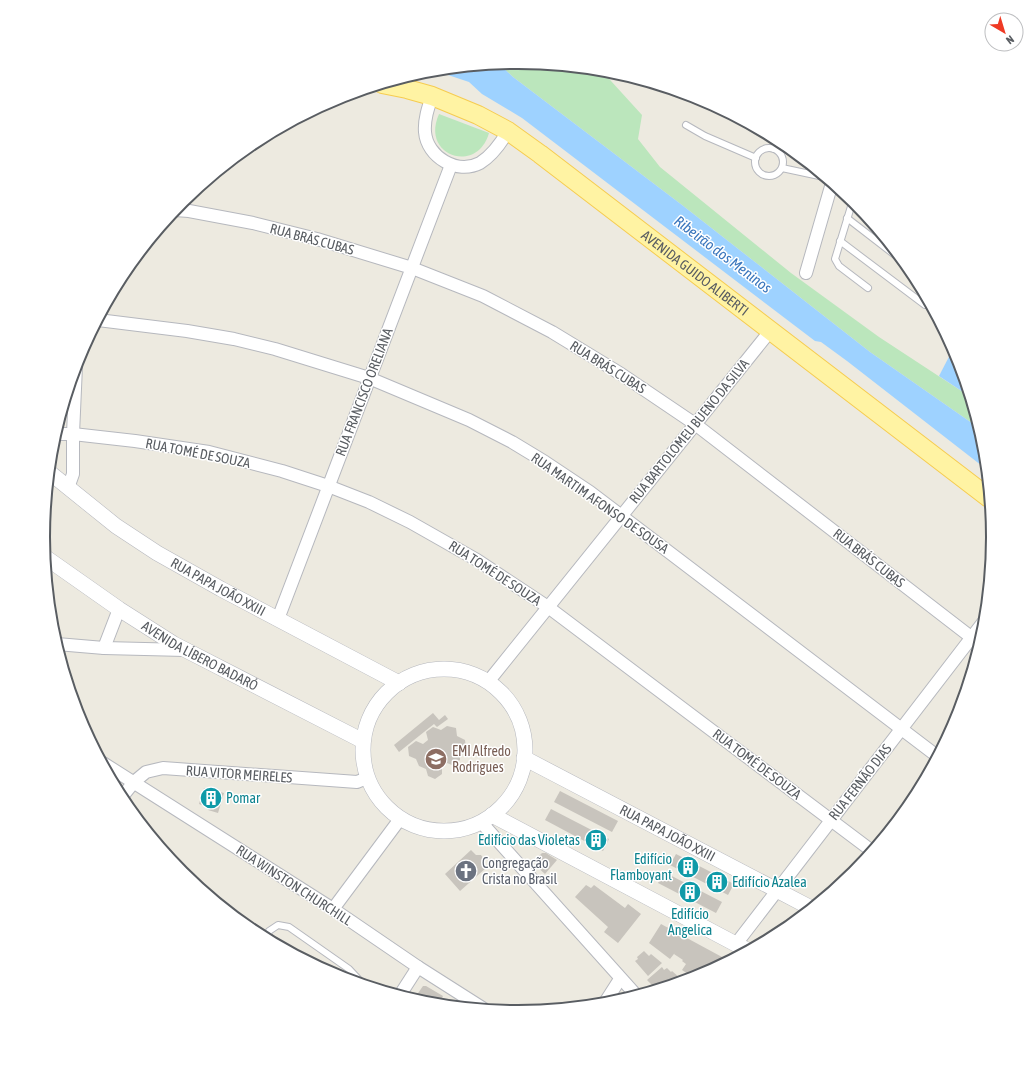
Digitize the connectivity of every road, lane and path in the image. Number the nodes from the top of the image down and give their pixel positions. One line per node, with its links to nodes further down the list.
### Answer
1 (393, 86): 2 (main road, AVENIDA GUIDO ALIBERTI)
2 (432, 96): 4 (main road, AVENIDA GUIDO ALIBERTI); 8 (street)
3 (686, 125): 7 (lane)
4 (508, 131): 8 (street); 22 (main road, AVENIDA GUIDO ALIBERTI)
5 (775, 146): 6 (lane)
6 (774, 149): 7 (lane); 9 (lane)
7 (756, 158): 9 (lane)
8 (451, 164): 17 (street, RUA FRANCISCO ORELIANA)
9 (782, 168): 10 (lane)
10 (813, 174)
11 (830, 188): 18 (street)
12 (850, 208): 14 (lane)
13 (183, 211): 17 (street, RUA BRÁS CUBAS)
14 (847, 218): 15 (lane); 16 (lane)
15 (840, 241): 19 (lane); 20 (lane)
16 (886, 248)
17 (412, 268): 23 (street, RUA FRANCISCO ORELIANA); 25 (street, RUA BRÁS CUBAS)
18 (806, 273)
19 (868, 288)
20 (923, 304)
21 (103, 321): 23 (street, RUA MARTIM AFONSO DE SOUSA)
22 (771, 330): 25 (street, RUA BARTOLOMEU BUENO DA SILVA); 31 (main road, AVENIDA GUIDO ALIBERTI)
23 (369, 378): 29 (street, RUA FRANCISCO ORELIANA); 32 (street, RUA MARTIM AFONSO DE SOUSA)
24 (75, 387): 27 (street)
25 (695, 424): 32 (street, RUA BARTOLOMEU BUENO DA SILVA); 37 (street, RUA BRÁS CUBAS)
26 (62, 434): 27 (street, RUA TOMÉ DE SOUZA)
27 (73, 434): 29 (street, RUA TOMÉ DE SOUZA); 30 (street)
28 (54, 476): 30 (street, RUA PAPA JOÃO XXIII)
29 (328, 486): 34 (street, RUA TOMÉ DE SOUZA); 36 (street, RUA FRANCISCO ORELIANA)
30 (68, 488): 36 (street, RUA PAPA JOÃO XXIII)
31 (984, 494)
32 (621, 516): 34 (street, RUA BARTOLOMEU BUENO DA SILVA); 44 (street, RUA MARTIM AFONSO DE SOUSA)
33 (51, 561): 35 (street, AVENIDA LÍBERO BADARÓ)
34 (548, 607): 42 (street, RUA BARTOLOMEU BUENO DA SILVA); 54 (street, RUA TOMÉ DE SOUZA)
35 (119, 609): 40 (street); 41 (street, AVENIDA LÍBERO BADARÓ)
36 (278, 618): 43 (street, RUA PAPA JOÃO XXIII)
37 (974, 640)
38 (974, 643): 44 (street, RUA FERNÃO DIAS)
39 (63, 644): 40 (street)
40 (104, 648): 41 (street)
41 (187, 650): 45 (street, AVENIDA LÍBERO BADARÓ)
42 (488, 682): 43 (street); 47 (street)
43 (399, 683): 45 (street)
44 (901, 729): 46 (street, RUA MARTIM AFONSO DE SOUSA); 54 (street, RUA FERNÃO DIAS)
45 (363, 741): 49 (street)
46 (933, 753)
47 (524, 758): 52 (street); 56 (street, RUA PAPA JOÃO XXIII)
48 (111, 768): 50 (street, RUA WINSTON CHURCHILL)
49 (367, 778): 50 (street, RUA VITOR MEIRELES); 53 (street)
50 (134, 782): 51 (street, RUA VITOR MEIRELES); 58 (street, RUA WINSTON CHURCHILL)
51 (126, 792)
52 (487, 818): 53 (street); 60 (street); 63 (street)
53 (400, 819): 58 (street)
54 (831, 820): 55 (street, RUA TOMÉ DE SOUZA); 56 (street, RUA FERNÃO DIAS)
55 (868, 848)
56 (777, 890): 57 (street, RUA PAPA JOÃO XXIII); 60 (street, RUA FERNÃO DIAS)
57 (806, 905)
58 (333, 909): 61 (street, RUA WINSTON CHURCHILL)
59 (269, 933): 62 (lane)
60 (741, 947)
61 (418, 967): 64 (street); 67 (street, RUA WINSTON CHURCHILL)
62 (354, 975)
63 (620, 979): 65 (street); 66 (street)
64 (403, 990)
65 (632, 991)
66 (609, 996)
67 (474, 1003)

